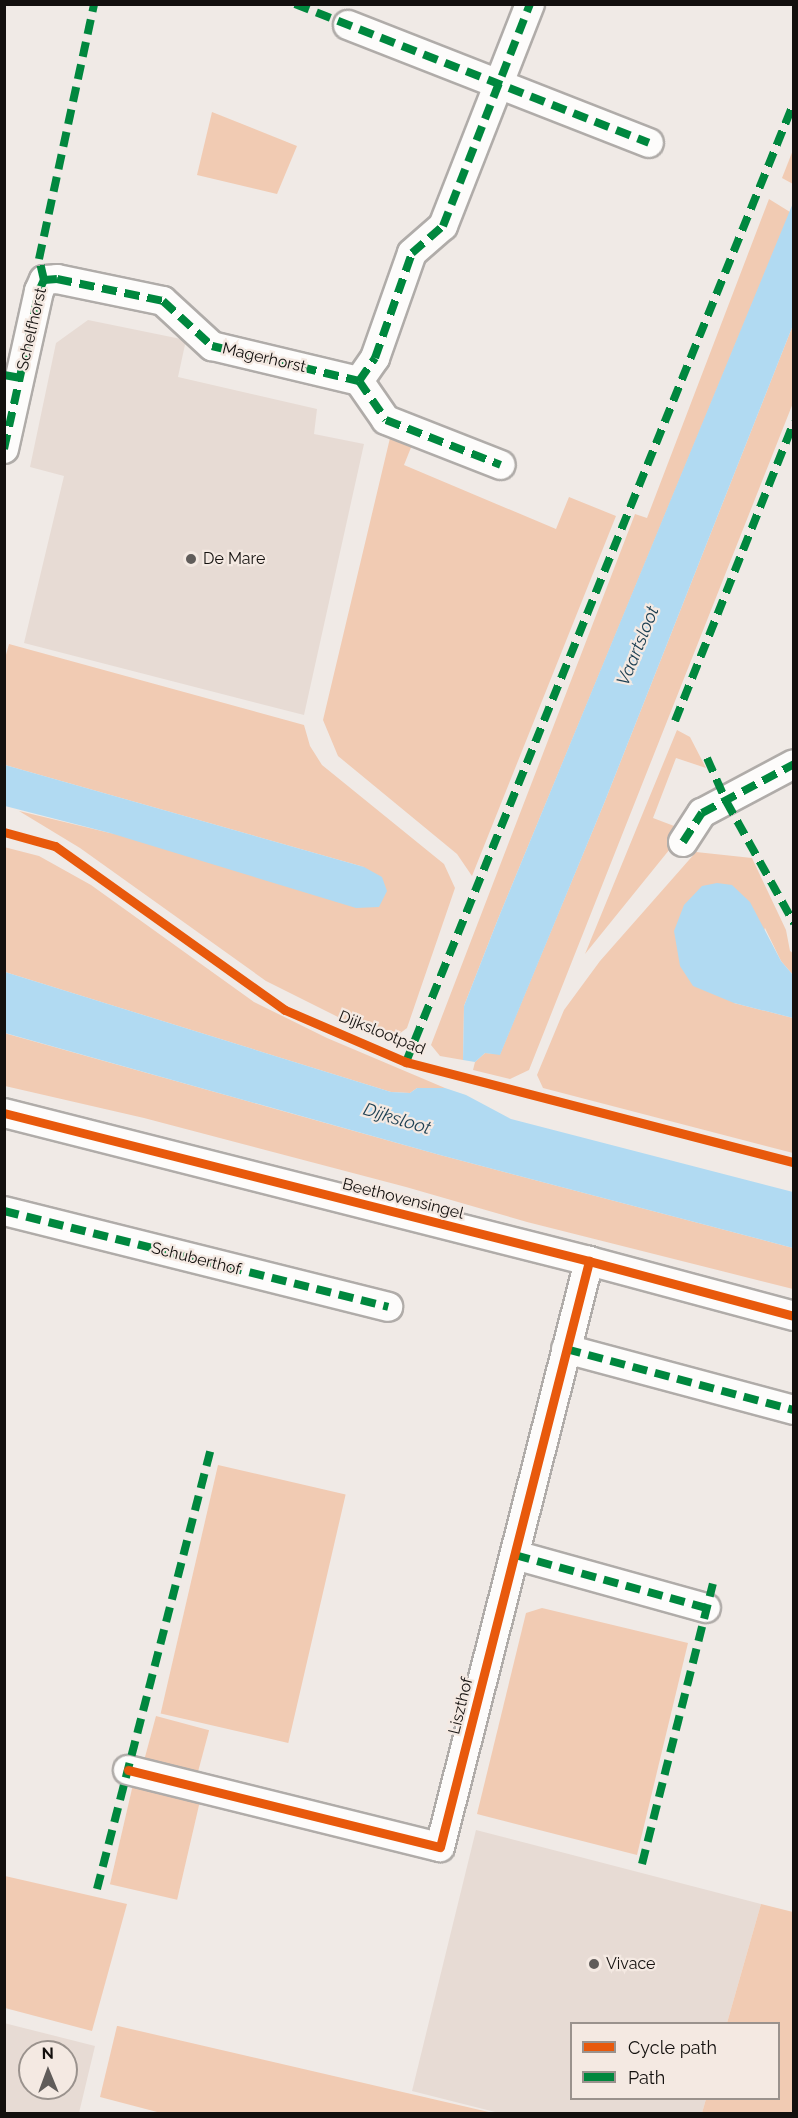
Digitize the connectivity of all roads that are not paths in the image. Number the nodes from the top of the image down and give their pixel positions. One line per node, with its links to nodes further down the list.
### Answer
1 (530, 4): 3 (street)
2 (348, 25): 3 (street)
3 (498, 85): 4 (street); 7 (street)
4 (649, 143)
5 (44, 280): 6 (street, Schelfhorst); 7 (street, Magerhorst)
6 (13, 376): 8 (street, Schelfhorst)
7 (359, 381): 9 (street)
8 (4, 449)
9 (501, 465)
10 (794, 764): 11 (street)
11 (683, 842)
12 (4, 1113): 14 (street, Beethovensingel)
13 (4, 1211): 15 (street, Schuberthof)
14 (589, 1261): 16 (street, Beethovensingel); 17 (street, Liszthof)
15 (388, 1307)
16 (794, 1316)
17 (566, 1349): 18 (street); 19 (street, Liszthof)
18 (794, 1410)
19 (515, 1555): 20 (street); 21 (street, Liszthof)
20 (706, 1608)
21 (128, 1770)

